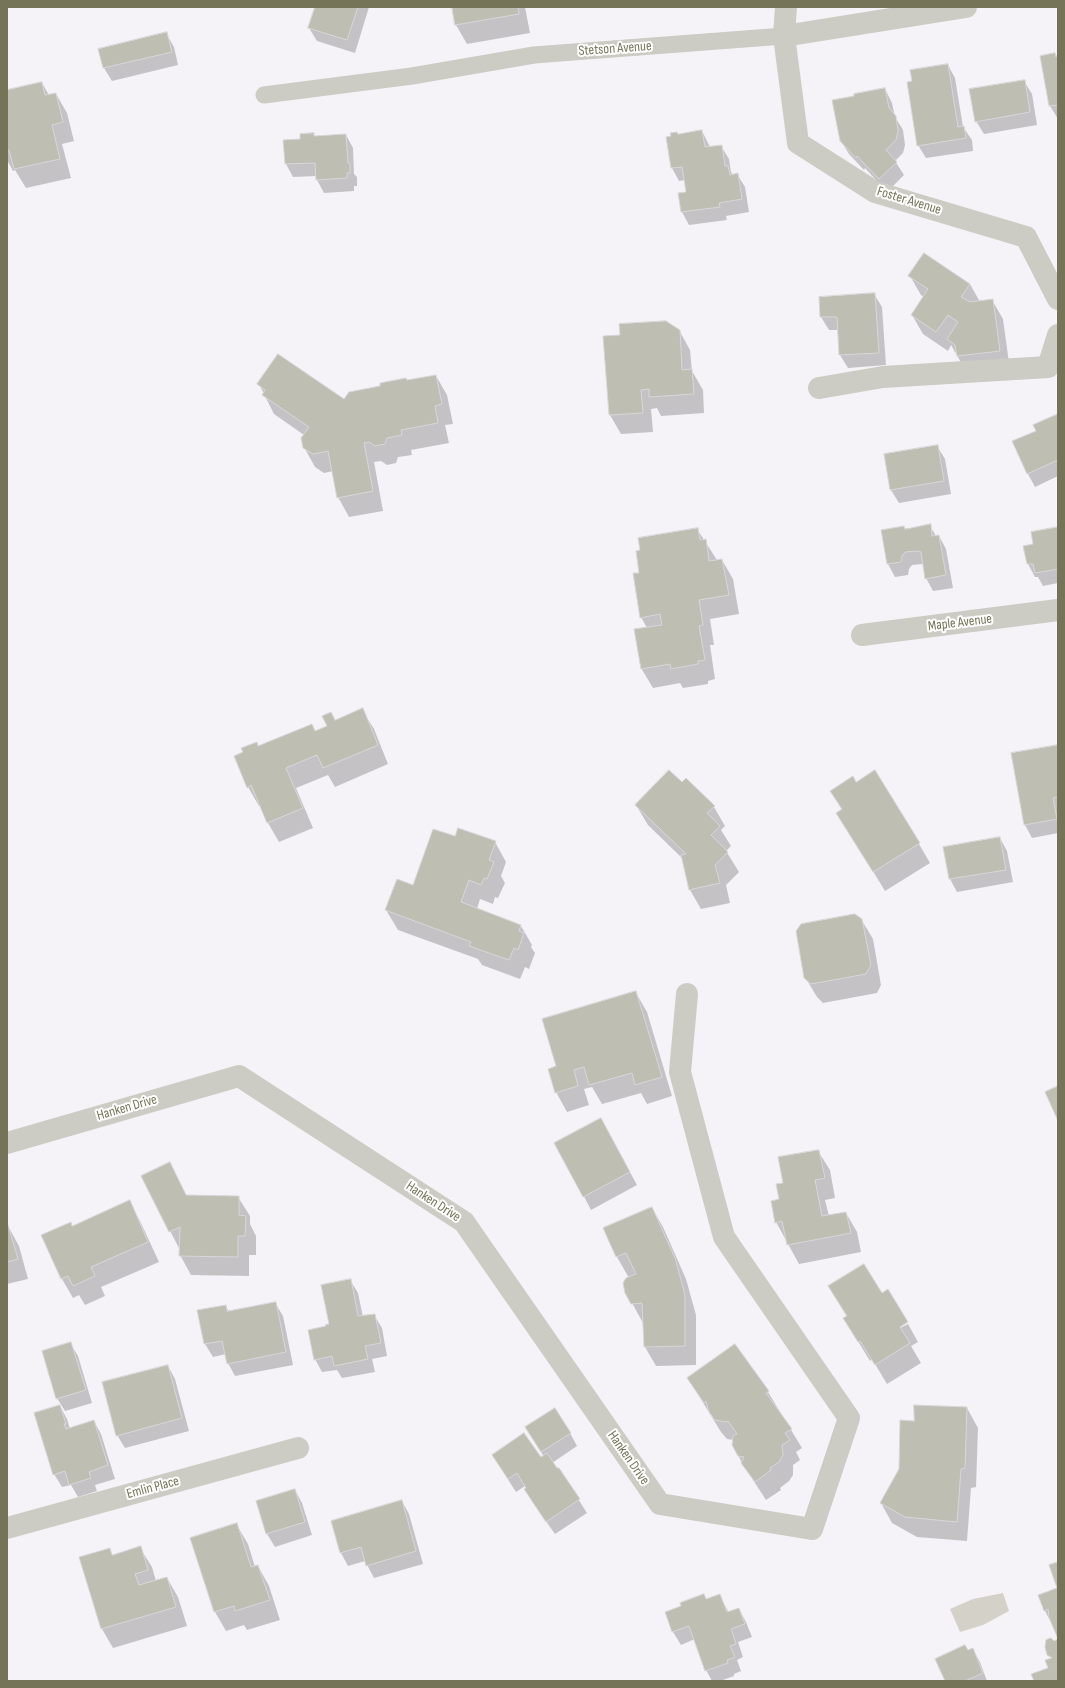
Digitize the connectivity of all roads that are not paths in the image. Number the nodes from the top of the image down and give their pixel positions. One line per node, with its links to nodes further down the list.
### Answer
1 (786, 7): 3 (street, Foster Avenue)
2 (966, 7): 3 (street, Stetson Avenue)
3 (784, 36): 4 (lane, Stetson Avenue); 5 (street, Foster Avenue)
4 (264, 95)
5 (1058, 298)
6 (1058, 334): 7 (street)
7 (819, 388)
8 (1058, 610): 9 (street, Maple Avenue)
9 (862, 635)
10 (687, 994): 11 (street, Hanken Drive)
11 (7, 1143)
12 (298, 1448): 13 (street, Emlin Place)
13 (7, 1528)

